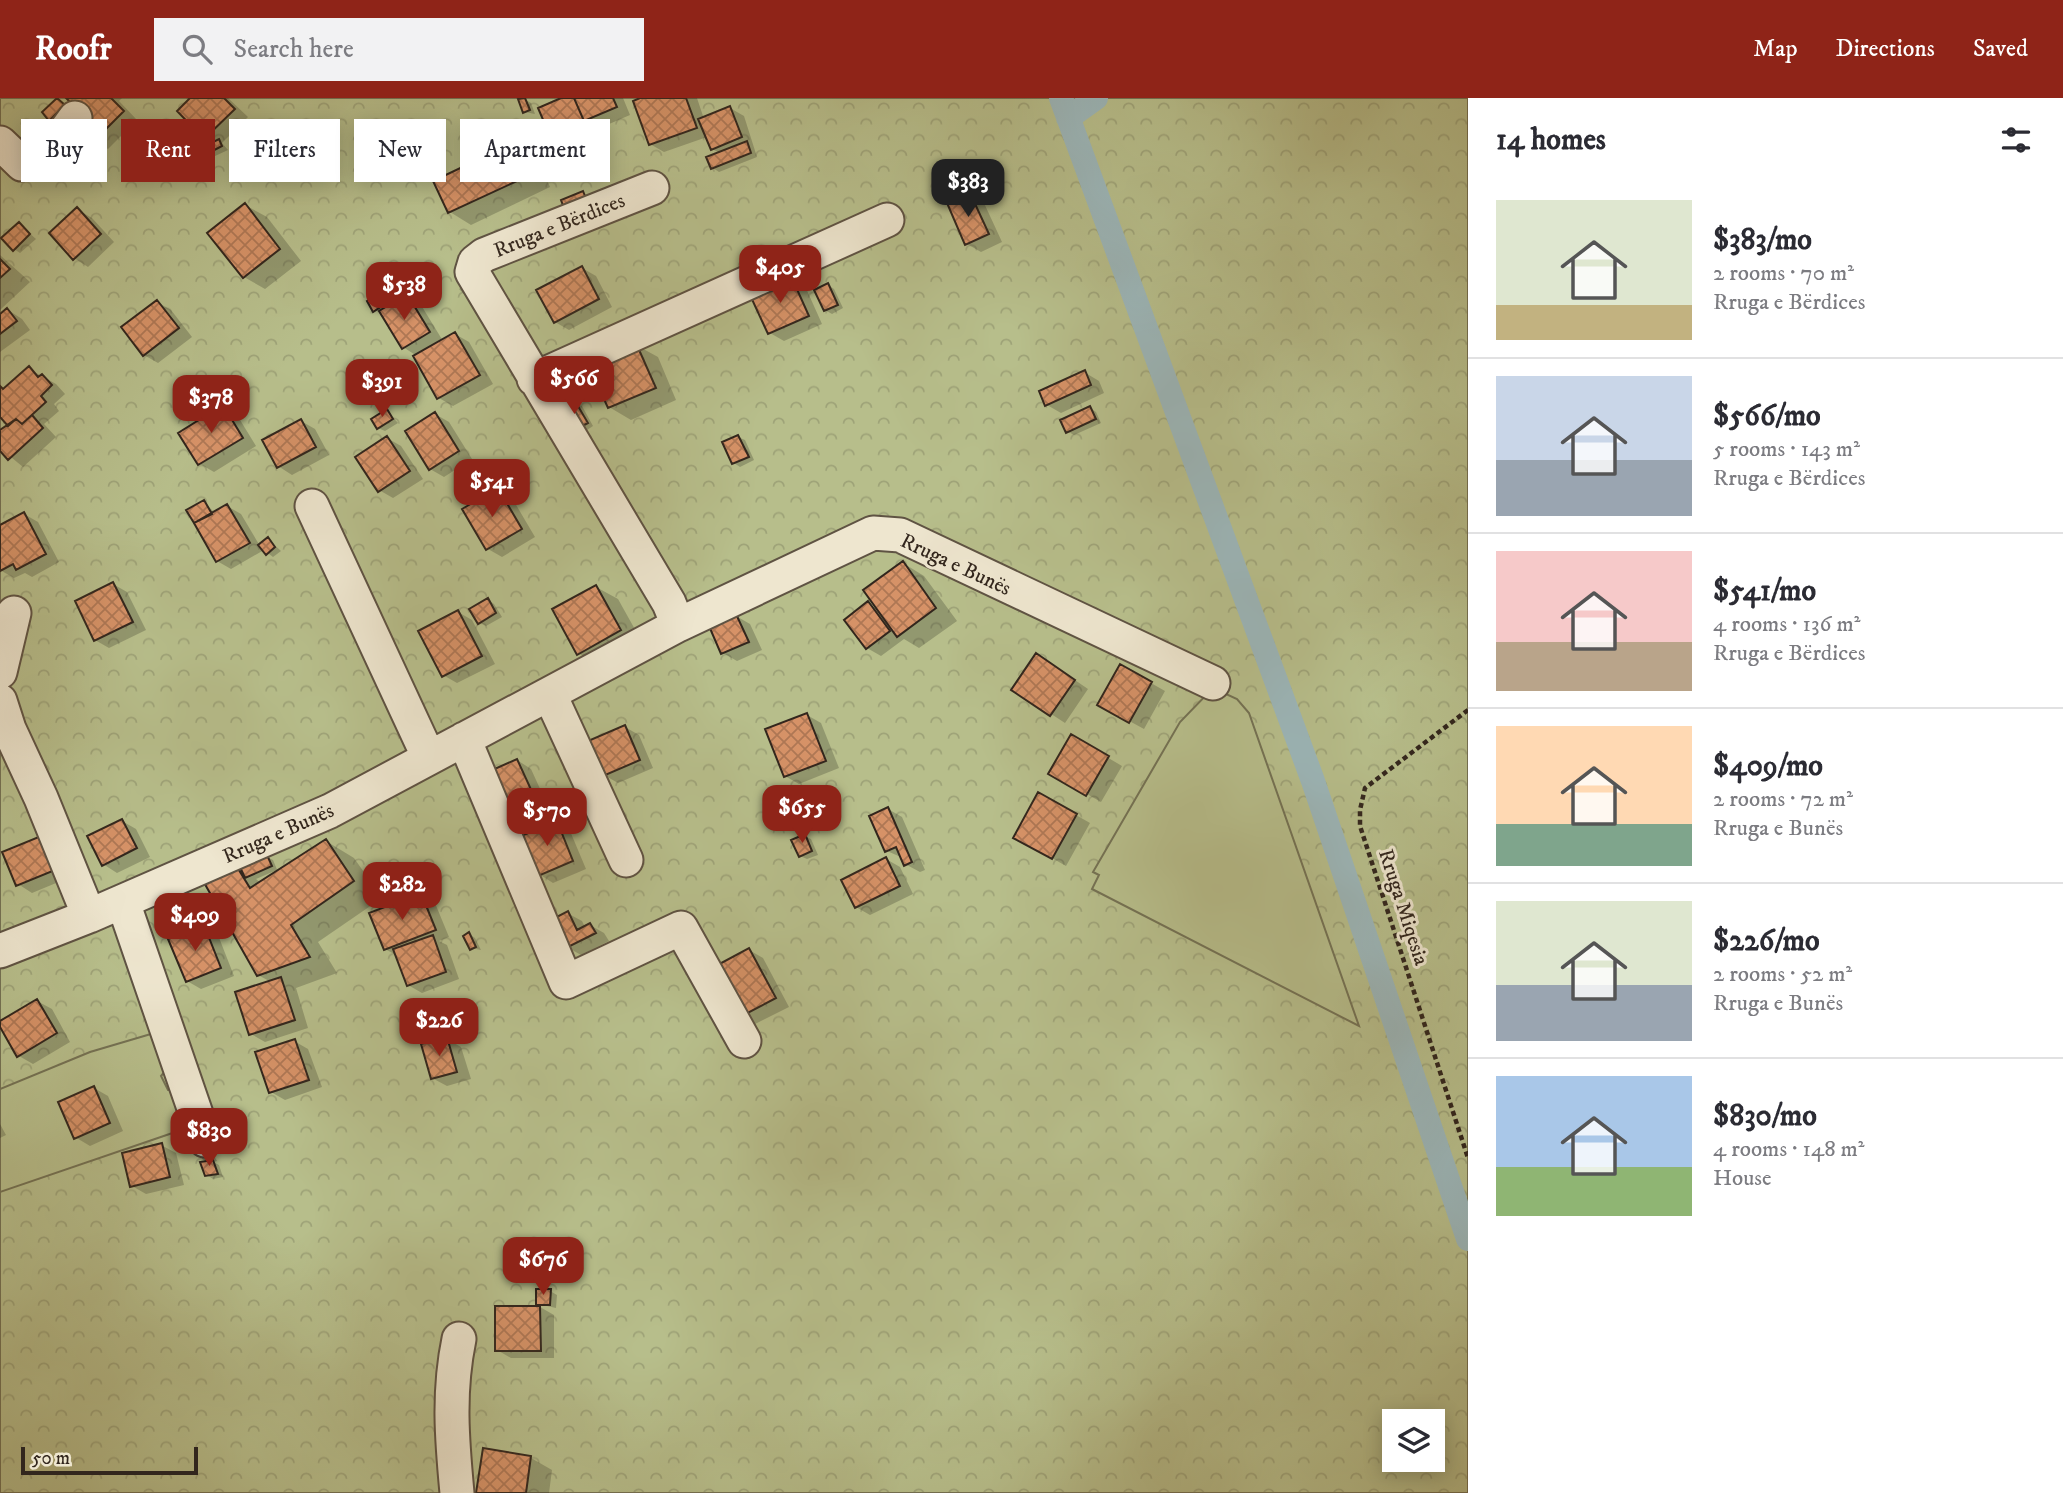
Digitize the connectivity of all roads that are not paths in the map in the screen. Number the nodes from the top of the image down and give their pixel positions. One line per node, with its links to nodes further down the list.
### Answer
1 (75, 118): 2 (street)
2 (0, 144)
3 (652, 188): 5 (street, Rruga e Bërdices)
4 (887, 220): 5 (street)
5 (534, 379): 8 (street, Rruga e Bërdices)
6 (313, 506): 14 (street)
7 (14, 613): 9 (street)
8 (678, 625): 10 (street, Rruga e Bunës); 11 (street, Rruga e Bunës)
9 (0, 672)
10 (1213, 683)
11 (550, 695): 13 (street, Rruga e Bunës); 15 (street)
12 (0, 701): 17 (street)
13 (464, 739): 14 (street, Rruga e Bunës); 19 (street)
14 (429, 758): 16 (street, Rruga e Bunës)
15 (626, 860)
16 (123, 902): 17 (street, Rruga e Bunës); 20 (street)
17 (89, 916): 18 (street, Rruga e Bunës)
18 (0, 951)
19 (744, 1041)
20 (205, 1140)
21 (459, 1339): 22 (street)
22 (457, 1493)

